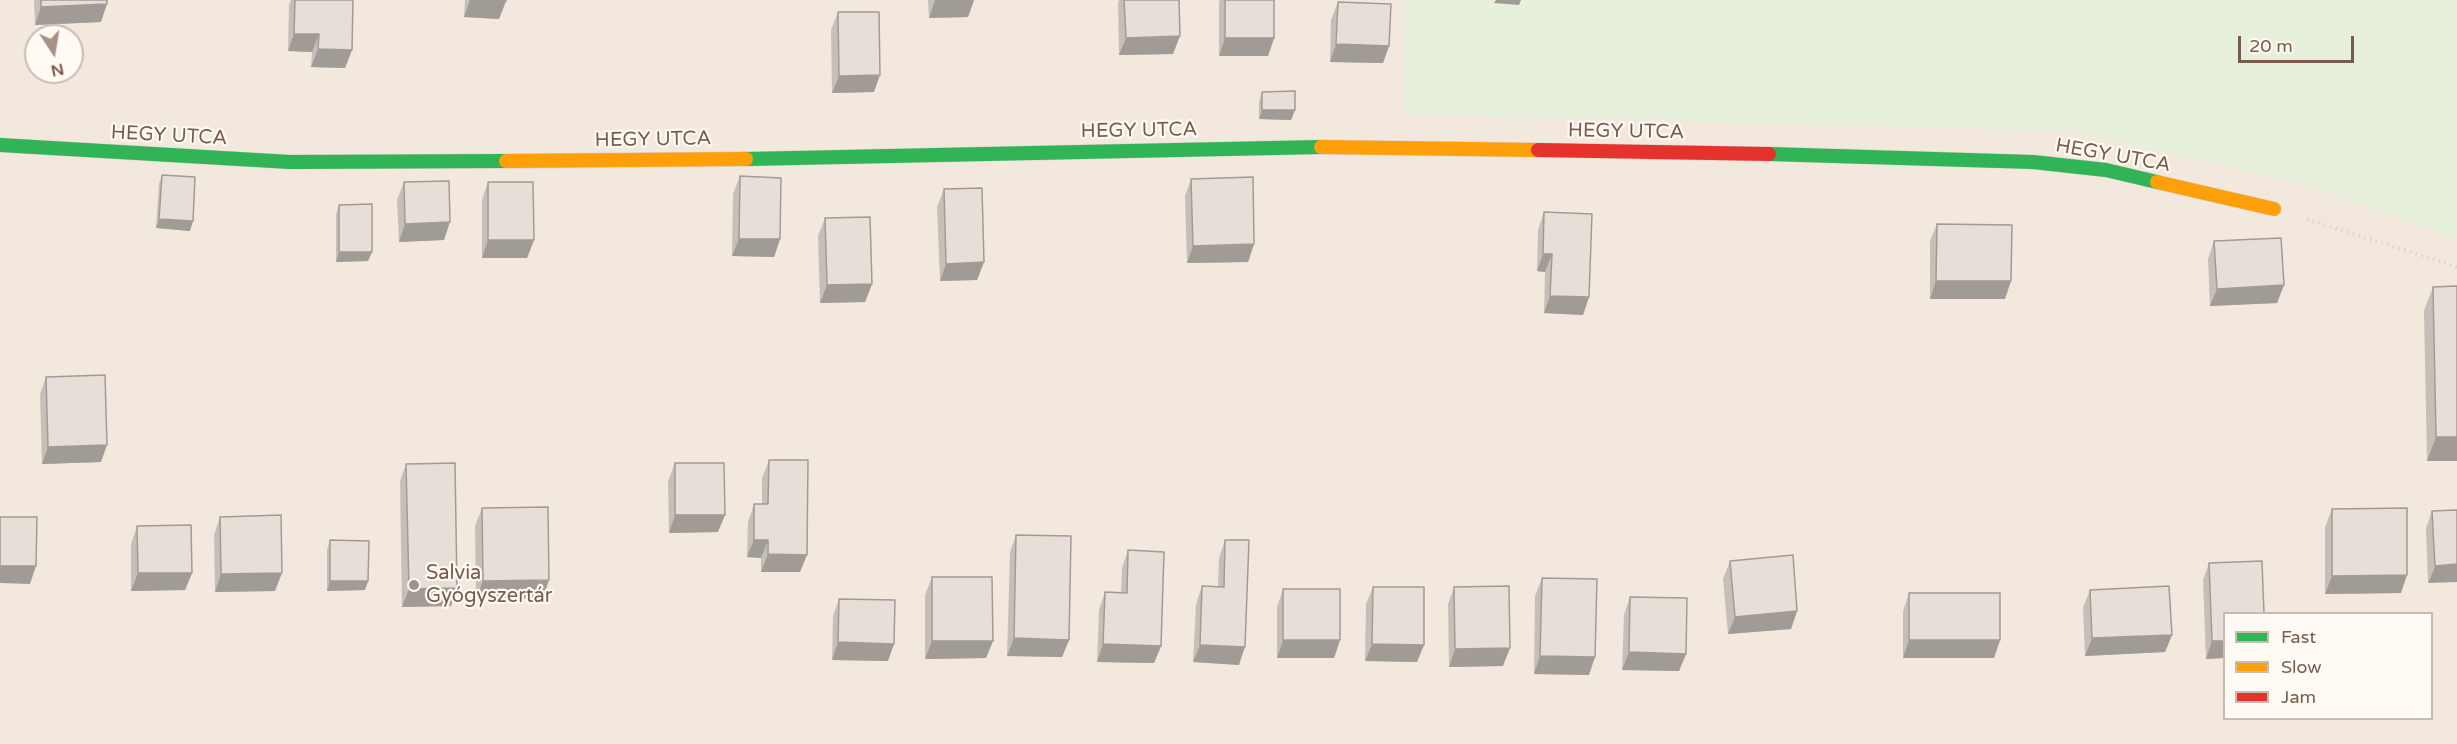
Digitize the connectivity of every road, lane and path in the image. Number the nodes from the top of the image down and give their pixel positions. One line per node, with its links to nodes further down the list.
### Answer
1 (0, 145): 2 (street, HEGY UTCA)
2 (2274, 209): 3 (path)
3 (2457, 267)

